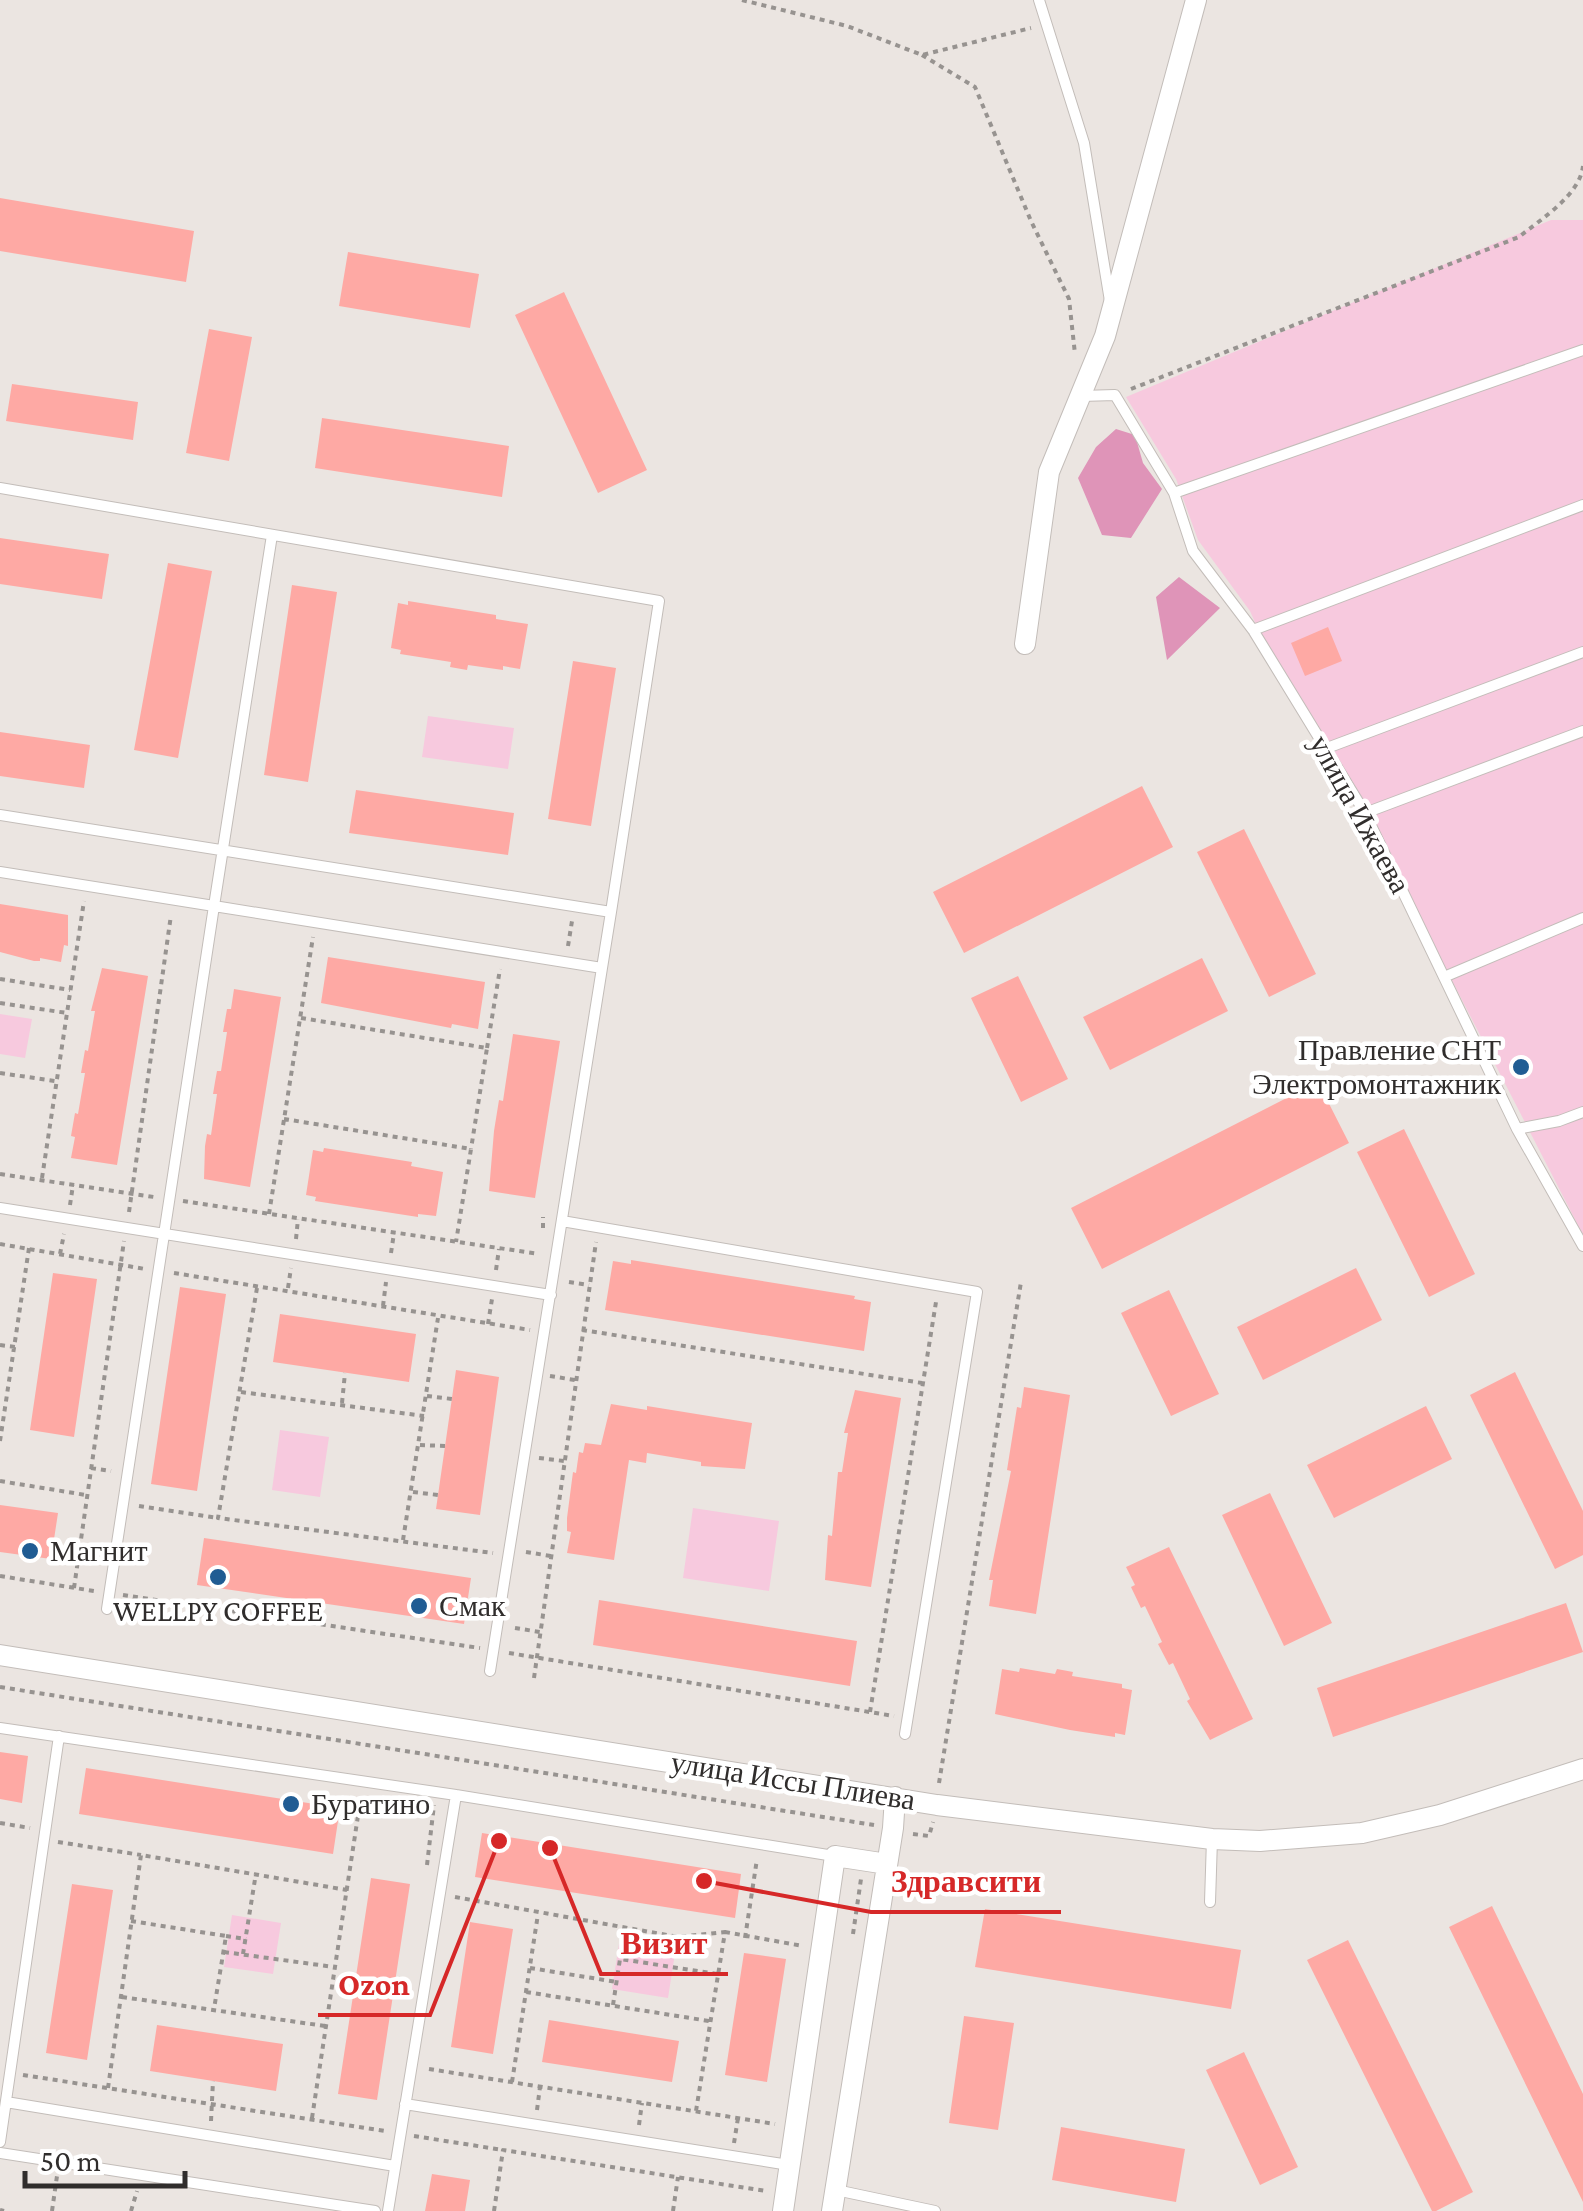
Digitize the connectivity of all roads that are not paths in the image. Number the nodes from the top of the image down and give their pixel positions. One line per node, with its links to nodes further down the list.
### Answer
1 (1040, 0): 3 (lane)
2 (1196, 0): 3 (street)
3 (1110, 307): 5 (street)
4 (1583, 350): 7 (lane)
5 (1080, 396): 7 (lane, улица Ижаева); 11 (street)
6 (0, 488): 9 (lane)
7 (1174, 493): 10 (lane, улица Ижаева)
8 (1583, 504): 10 (lane)
9 (272, 535): 17 (lane); 20 (lane)
10 (1252, 630): 14 (lane, улица Ижаева)
11 (1025, 644)
12 (1583, 652): 14 (lane)
13 (1583, 732): 15 (lane)
14 (1327, 748): 15 (lane, улица Ижаева)
15 (1365, 813): 23 (lane, улица Ижаева)
16 (0, 815): 17 (lane)
17 (223, 850): 19 (lane); 20 (lane)
18 (0, 872): 19 (lane)
19 (214, 906): 22 (lane); 28 (lane)
20 (610, 912): 22 (lane)
21 (1583, 918): 23 (lane)
22 (602, 968): 27 (lane)
23 (1444, 978): 25 (lane, улица Ижаева)
24 (1583, 1112): 25 (lane)
25 (1516, 1130): 29 (lane, улица Ижаева)
26 (0, 1208): 28 (lane)
27 (562, 1221): 30 (lane); 35 (lane)
28 (164, 1234): 30 (lane); 31 (lane)
29 (1583, 1246)
30 (551, 1295): 33 (lane)
31 (108, 1609)
32 (0, 1655): 39 (street, улица Иссы Плиева)
33 (490, 1671)
34 (0, 1728): 36 (lane)
35 (906, 1734)
36 (58, 1736): 38 (lane); 44 (lane)
37 (1583, 1769): 40 (street, улица Иссы Плиева)
38 (456, 1794): 41 (lane); 46 (lane)
39 (895, 1797): 40 (street, улица Иссы Плиева); 42 (street)
40 (1212, 1839): 43 (lane)
41 (835, 1856): 42 (street); 50 (street)
42 (887, 1864): 52 (street)
43 (1210, 1902)
44 (7, 2075): 45 (lane)
45 (6, 2102): 47 (lane); 51 (lane)
46 (405, 2104): 50 (lane); 51 (lane)
47 (1, 2129): 48 (lane)
48 (0, 2142)
49 (0, 2154): 54 (lane)
50 (789, 2164): 53 (street)
51 (395, 2166): 55 (lane)
52 (833, 2200): 56 (lane)
53 (784, 2202)
54 (375, 2211)
55 (388, 2211)
56 (936, 2211)

